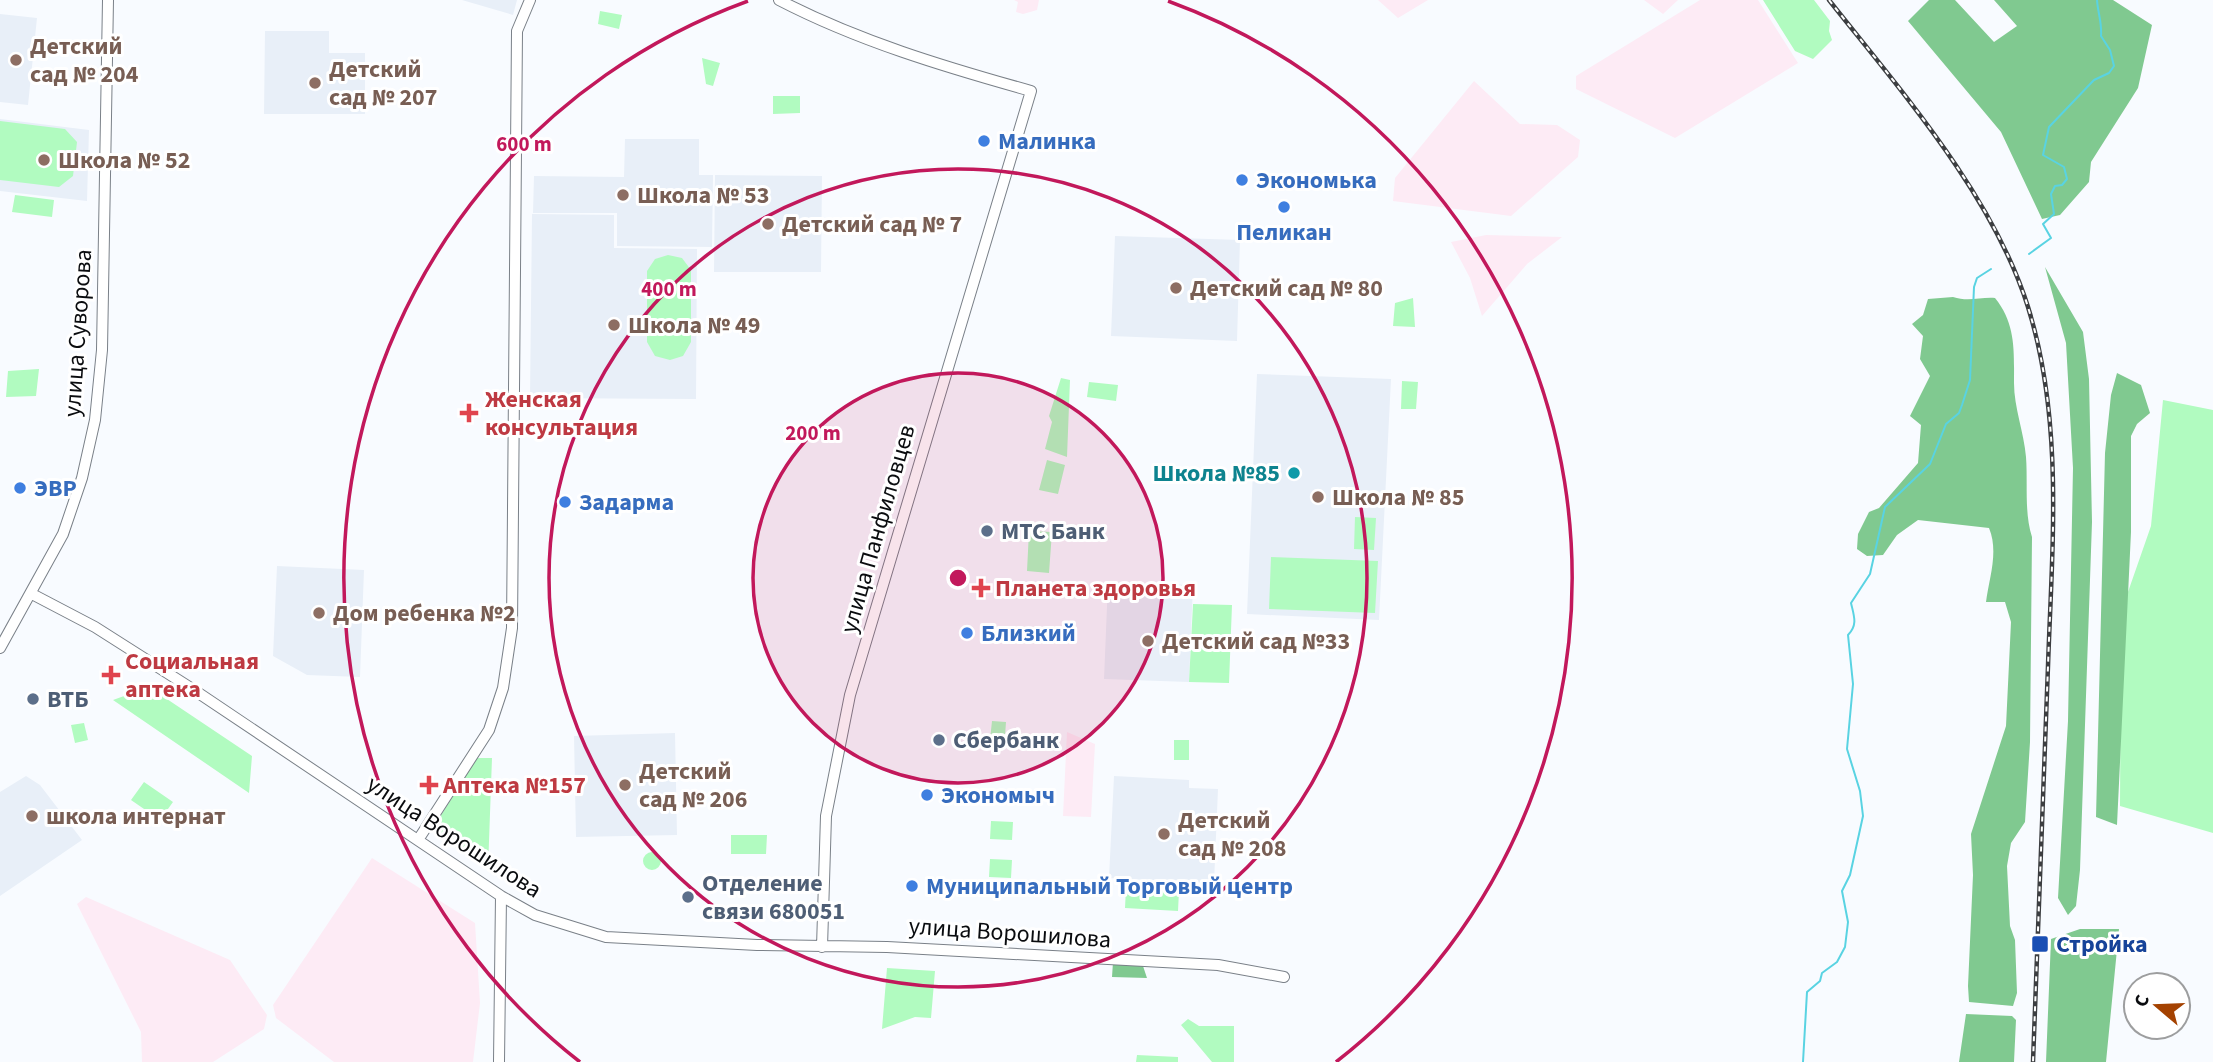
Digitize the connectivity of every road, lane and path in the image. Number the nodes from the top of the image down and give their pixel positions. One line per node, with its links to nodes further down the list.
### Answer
1 (108, 0): 4 (street, улица Суворова)
2 (530, 0): 6 (street)
3 (779, 0): 8 (street, улица Панфиловцев)
4 (32, 594): 5 (street, улица Суворова); 6 (street, улица Ворошилова)
5 (0, 648)
6 (418, 840): 7 (street, улица Ворошилова)
7 (501, 896): 8 (street, улица Ворошилова); 10 (street)
8 (822, 947): 9 (street, улица Ворошилова)
9 (1284, 977)
10 (499, 1062)

